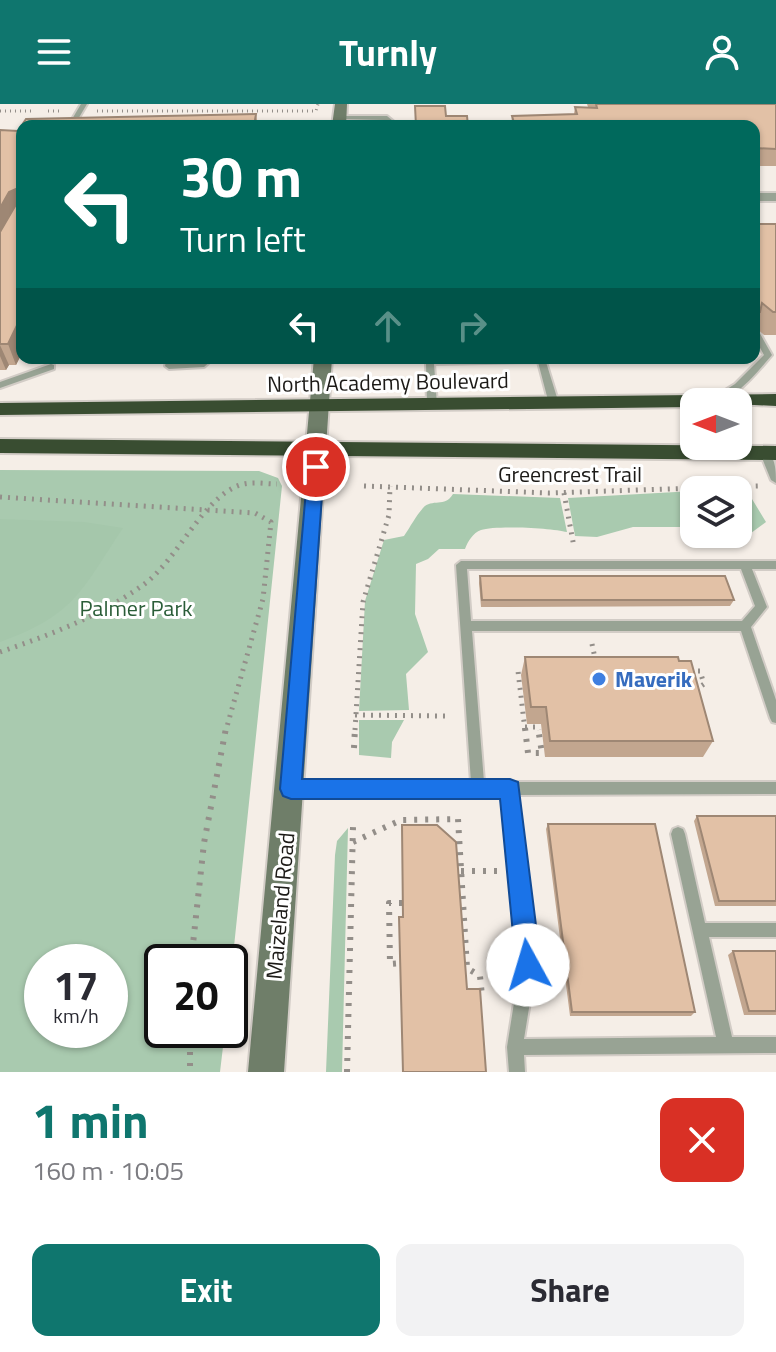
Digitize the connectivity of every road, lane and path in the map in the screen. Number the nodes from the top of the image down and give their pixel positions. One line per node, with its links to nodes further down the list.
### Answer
1 (318, 104): 4 (path)
2 (0, 111): 3 (path)
3 (31, 111)
4 (89, 111)
5 (340, 116): 6 (lane)
6 (389, 120)
7 (760, 341): 9 (lane)
8 (760, 355): 9 (lane)
9 (768, 355): 10 (lane)
10 (760, 363)
11 (323, 364): 23 (main road, Maizeland Road)
12 (426, 364): 22 (lane)
13 (543, 364): 21 (lane)
14 (759, 364): 17 (lane)
15 (51, 367): 16 (lane)
16 (0, 385)
17 (735, 388)
18 (752, 400): 19 (highway, North Academy Boulevard)
19 (776, 400)
20 (680, 402): 21 (highway, North Academy Boulevard)
21 (554, 404): 22 (highway, North Academy Boulevard)
22 (432, 405): 23 (highway, North Academy Boulevard)
23 (320, 408): 24 (highway, North Academy Boulevard); 26 (main road, Maizeland Road)
24 (0, 409)
25 (0, 446): 26 (highway)
26 (318, 449): 27 (highway); 51 (main road, Maizeland Road)
27 (771, 453): 28 (lane)
28 (776, 480)
29 (277, 484): 35 (path)
30 (364, 486): 31 (path, Greencrest Trail)
31 (390, 486): 33 (path, Greencrest Trail); 45 (path)
32 (761, 486): 33 (path, Greencrest Trail)
33 (564, 493): 36 (path)
34 (0, 497): 35 (path)
35 (212, 510): 42 (path); 64 (path)
36 (574, 548)
37 (745, 565): 38 (lane); 39 (lane); 40 (lane)
38 (776, 565)
39 (466, 626): 40 (lane); 52 (lane)
40 (745, 626): 47 (lane)
41 (592, 644): 44 (path)
42 (0, 652)
43 (534, 671): 48 (path)
44 (597, 671)
45 (355, 715): 46 (path); 49 (path)
46 (445, 716)
47 (776, 718)
48 (525, 727): 48 (path)
49 (354, 748)
50 (776, 788): 53 (lane)
51 (291, 789): 52 (lane); 74 (main road, Maizeland Road)
52 (478, 789): 53 (lane)
53 (510, 789): 60 (lane)
54 (458, 826): 56 (path); 58 (path); 59 (path)
55 (353, 827): 58 (path)
56 (452, 833)
57 (678, 834): 62 (lane)
58 (353, 842): 75 (path)
59 (461, 871): 60 (path); 67 (path)
60 (519, 871): 71 (lane)
61 (402, 903): 65 (path)
62 (699, 930): 63 (lane); 69 (lane)
63 (776, 930)
64 (192, 944)
65 (421, 963)
66 (451, 963): 67 (path)
67 (467, 963): 68 (path)
68 (482, 996)
69 (726, 1045): 70 (lane); 71 (lane)
70 (776, 1045)
71 (515, 1047): 76 (lane)
72 (190, 1048): 73 (path)
73 (190, 1072)
74 (266, 1072)
75 (347, 1072)
76 (517, 1072)

